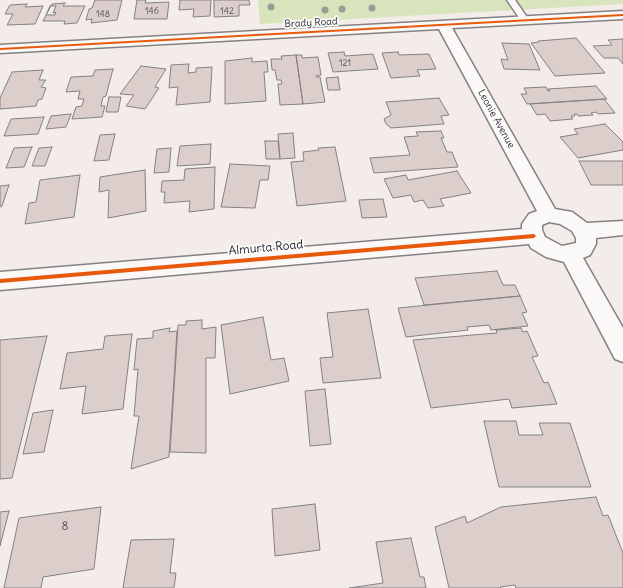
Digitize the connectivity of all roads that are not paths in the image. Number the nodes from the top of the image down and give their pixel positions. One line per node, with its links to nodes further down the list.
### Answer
1 (511, 0): 3 (lane)
2 (623, 14): 3 (street, Brady Road)
3 (525, 20): 4 (street, Brady Road)
4 (443, 24): 5 (street, Brady Road); 6 (street, Leonie Avenue)
5 (0, 49)
6 (549, 215): 8 (street); 9 (street)
7 (623, 228): 8 (street)
8 (584, 231): 10 (street)
9 (534, 236): 10 (street); 11 (street, Almurta Road)
10 (570, 254): 12 (street)
11 (0, 281)
12 (623, 351)

